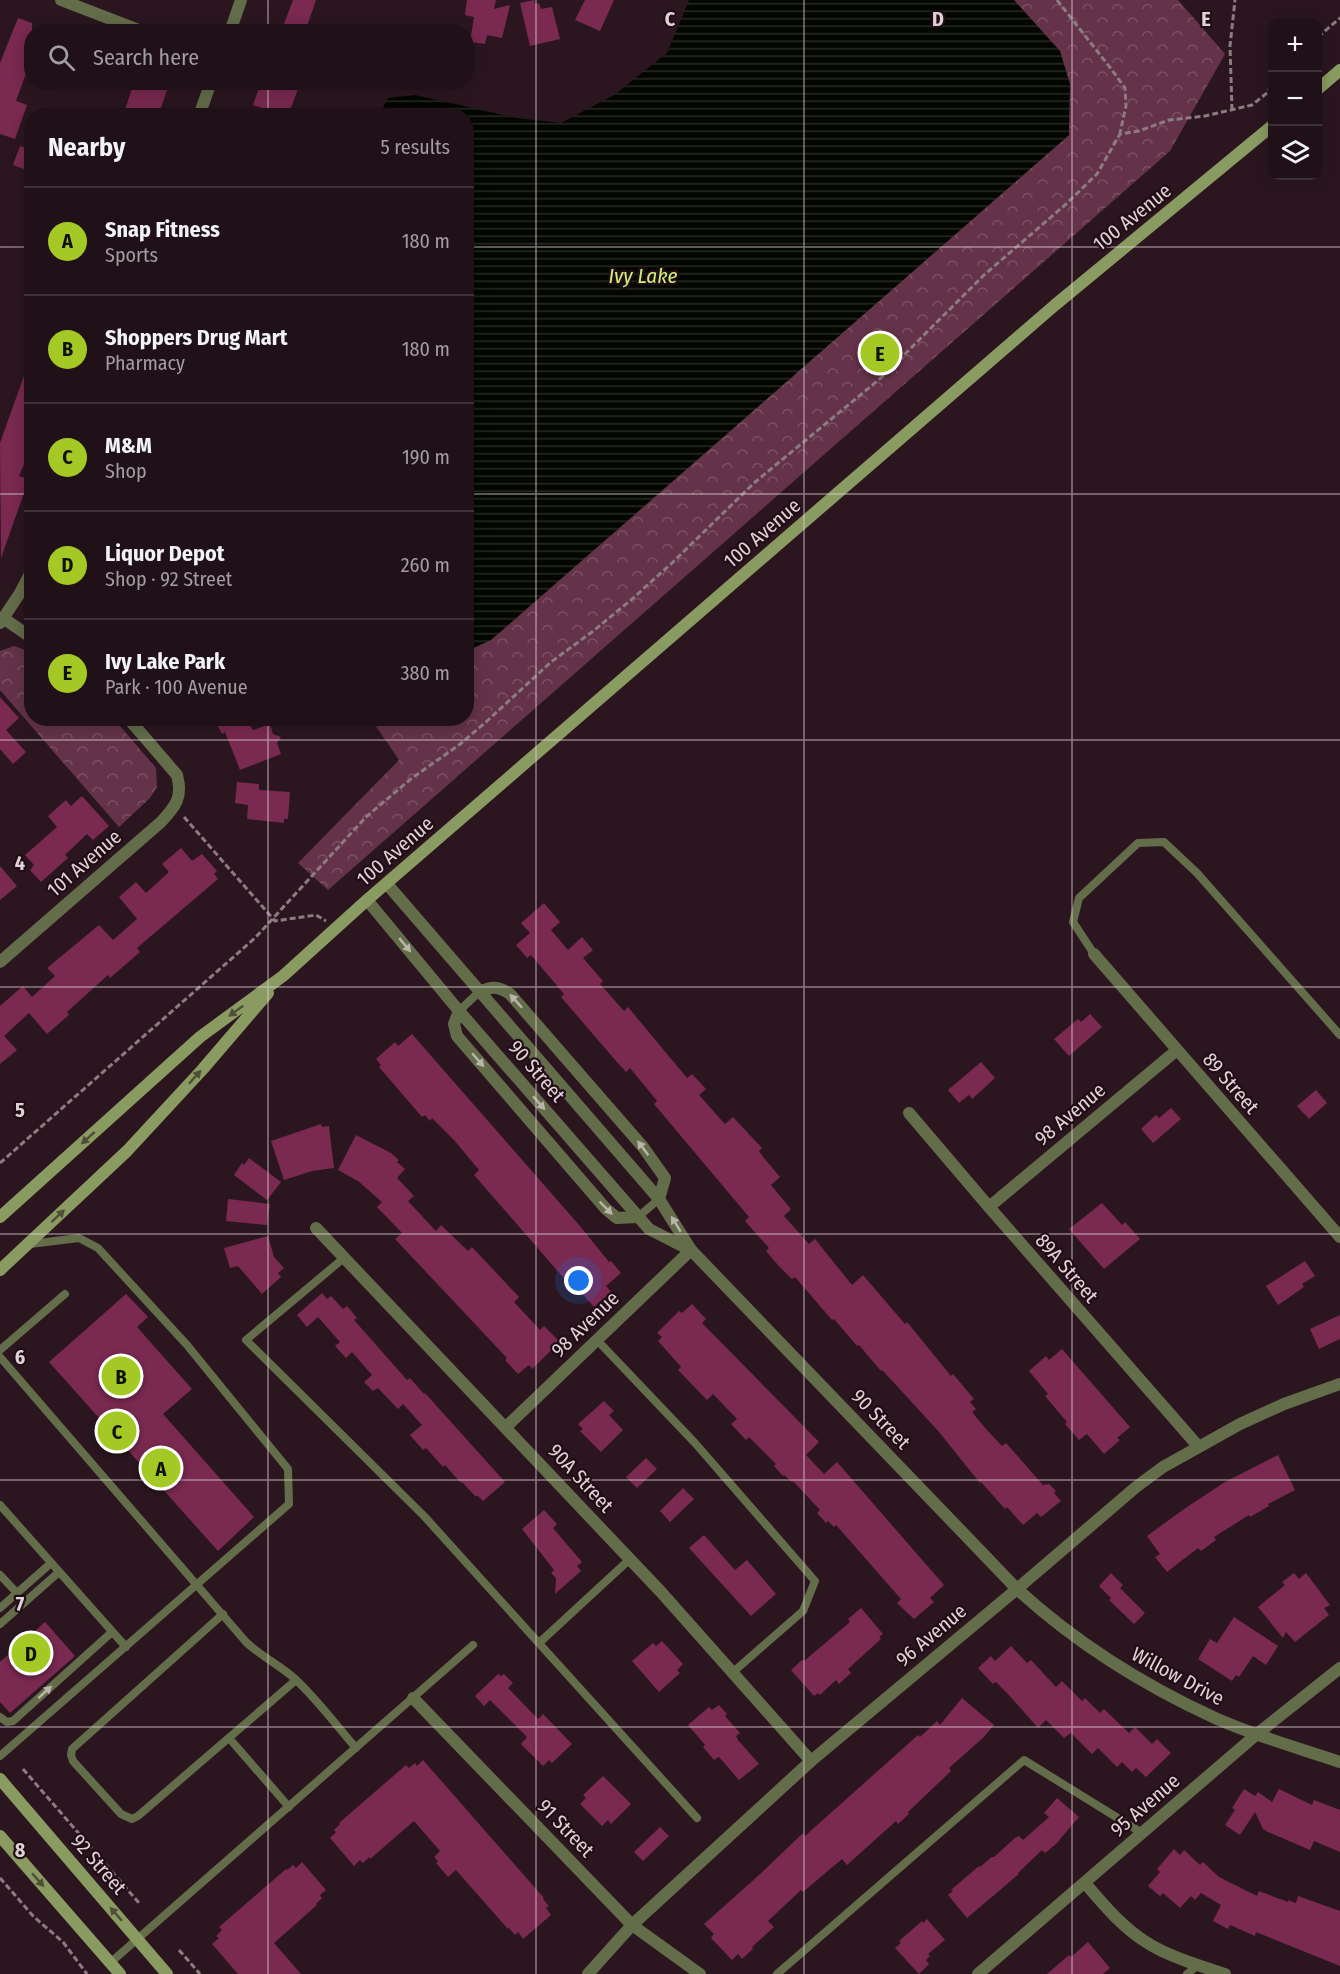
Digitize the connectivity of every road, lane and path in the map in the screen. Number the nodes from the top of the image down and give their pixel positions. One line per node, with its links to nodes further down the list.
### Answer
1 (61, 0): 6 (street)
2 (242, 0): 7 (street)
3 (1057, 0): 16 (path)
4 (1235, 0): 14 (path)
5 (1340, 18): 8 (path)
6 (123, 24)
7 (233, 24)
8 (1322, 33)
9 (1340, 70): 10 (main road)
10 (1322, 85)
11 (208, 90): 13 (street)
12 (1268, 91): 14 (path)
13 (202, 108)
14 (1232, 110): 16 (path)
15 (1268, 129): 22 (main road, 100 Avenue)
16 (1120, 134): 24 (path)
17 (24, 585): 18 (street)
18 (2, 620): 19 (street)
19 (24, 633)
20 (135, 726): 21 (street)
21 (175, 807): 24 (path); 27 (street, 101 Avenue)
22 (387, 884): 23 (main road, 100 Avenue); 29 (street, 90 Street)
23 (367, 900): 25 (main road, 100 Avenue); 30 (street, 90 Street, one-way to 30)
24 (272, 919): 25 (path); 34 (path)
25 (335, 930): 28 (main road, 100 Avenue)
26 (1094, 954): 31 (lane); 32 (street, 89 Street)
27 (0, 962)
28 (283, 976): 37 (main road, 100 Avenue, one-way to 37); 41 (main road, 100 Avenue, one-way to 28)
29 (478, 992): 30 (lane); 35 (street, 90 Street); 35 (street, one-way to 29)
30 (459, 1011): 38 (street, 90 Street, one-way to 38); 38 (street, one-way to 38)
31 (1340, 1035)
32 (1177, 1050): 36 (street, 98 Avenue); 40 (street, 89 Street)
33 (909, 1113): 36 (street, 89A Street)
34 (0, 1163)
35 (659, 1199): 38 (lane); 42 (street, 90 Street, one-way to 35)
36 (988, 1207): 51 (street, 89A Street)
37 (0, 1217)
38 (638, 1217): 42 (street, 90 Street)
39 (316, 1228): 43 (street, 90A Street)
40 (1340, 1237)
41 (29, 1244): 44 (main road, 100 Avenue); 58 (lane)
42 (691, 1250): 46 (street, 98 Avenue); 59 (street, 90 Street)
43 (345, 1257): 50 (street, 90A Street); 66 (lane)
44 (0, 1270)
45 (65, 1294): 47 (lane)
46 (597, 1340): 50 (street, 98 Avenue); 70 (lane)
47 (0, 1350)
48 (0, 1357): 58 (lane)
49 (1340, 1384): 51 (street, 96 Avenue)
50 (506, 1427): 53 (street, 90A Street)
51 (1198, 1446): 59 (street, 96 Avenue)
52 (0, 1505): 54 (lane)
53 (630, 1559): 66 (lane); 70 (street, 90A Street)
54 (51, 1563): 55 (lane); 61 (lane)
55 (59, 1572): 64 (lane); 65 (lane)
56 (0, 1575): 57 (lane)
57 (8, 1584): 60 (lane); 61 (lane)
58 (198, 1585): 63 (lane); 68 (lane)
59 (1017, 1589): 74 (street, Willow Drive); 78 (street, 96 Avenue)
60 (0, 1591)
61 (16, 1593): 62 (lane)
62 (0, 1608)
63 (223, 1614): 71 (lane); 75 (lane)
64 (0, 1624)
65 (112, 1632): 68 (lane); 73 (lane, one-way to 65)
66 (539, 1643): 83 (lane)
67 (473, 1645): 72 (lane)
68 (126, 1647): 77 (lane)
69 (1340, 1668): 74 (street, 95 Avenue)
70 (732, 1673): 78 (street, 90A Street)
71 (296, 1680): 75 (lane); 76 (lane)
72 (413, 1698): 76 (lane); 89 (street, 91 Street)
73 (0, 1717)
74 (1257, 1734): 79 (street, Willow Drive); 84 (street, 95 Avenue)
75 (229, 1738): 82 (lane)
76 (356, 1748): 82 (lane)
77 (0, 1756)
78 (811, 1761): 89 (street, 96 Avenue)
79 (1340, 1762)
80 (23, 1769): 88 (path)
81 (0, 1779): 90 (main road, 92 Street, one-way to 81)
82 (289, 1807): 90 (lane)
83 (697, 1818)
84 (1143, 1833): 87 (street, 95 Avenue); 100 (lane)
85 (0, 1836): 92 (main road, one-way to 92)
86 (0, 1878): 94 (path)
87 (1085, 1883): 93 (street); 101 (street, 95 Avenue)
88 (139, 1903)
89 (632, 1925): 98 (street, 96 Avenue); 99 (street, 91 Street)
90 (137, 1939): 92 (lane); 96 (main road, 92 Street)
91 (179, 1950): 97 (path)
92 (110, 1963): 95 (main road)
93 (1198, 1965): 102 (lane); 103 (street)
94 (87, 1974)
95 (120, 1974)
96 (168, 1974)
97 (200, 1974)
98 (588, 1974)
99 (700, 1974)
100 (777, 1974)
101 (978, 1974)
102 (1187, 1974)
103 (1225, 1974)

